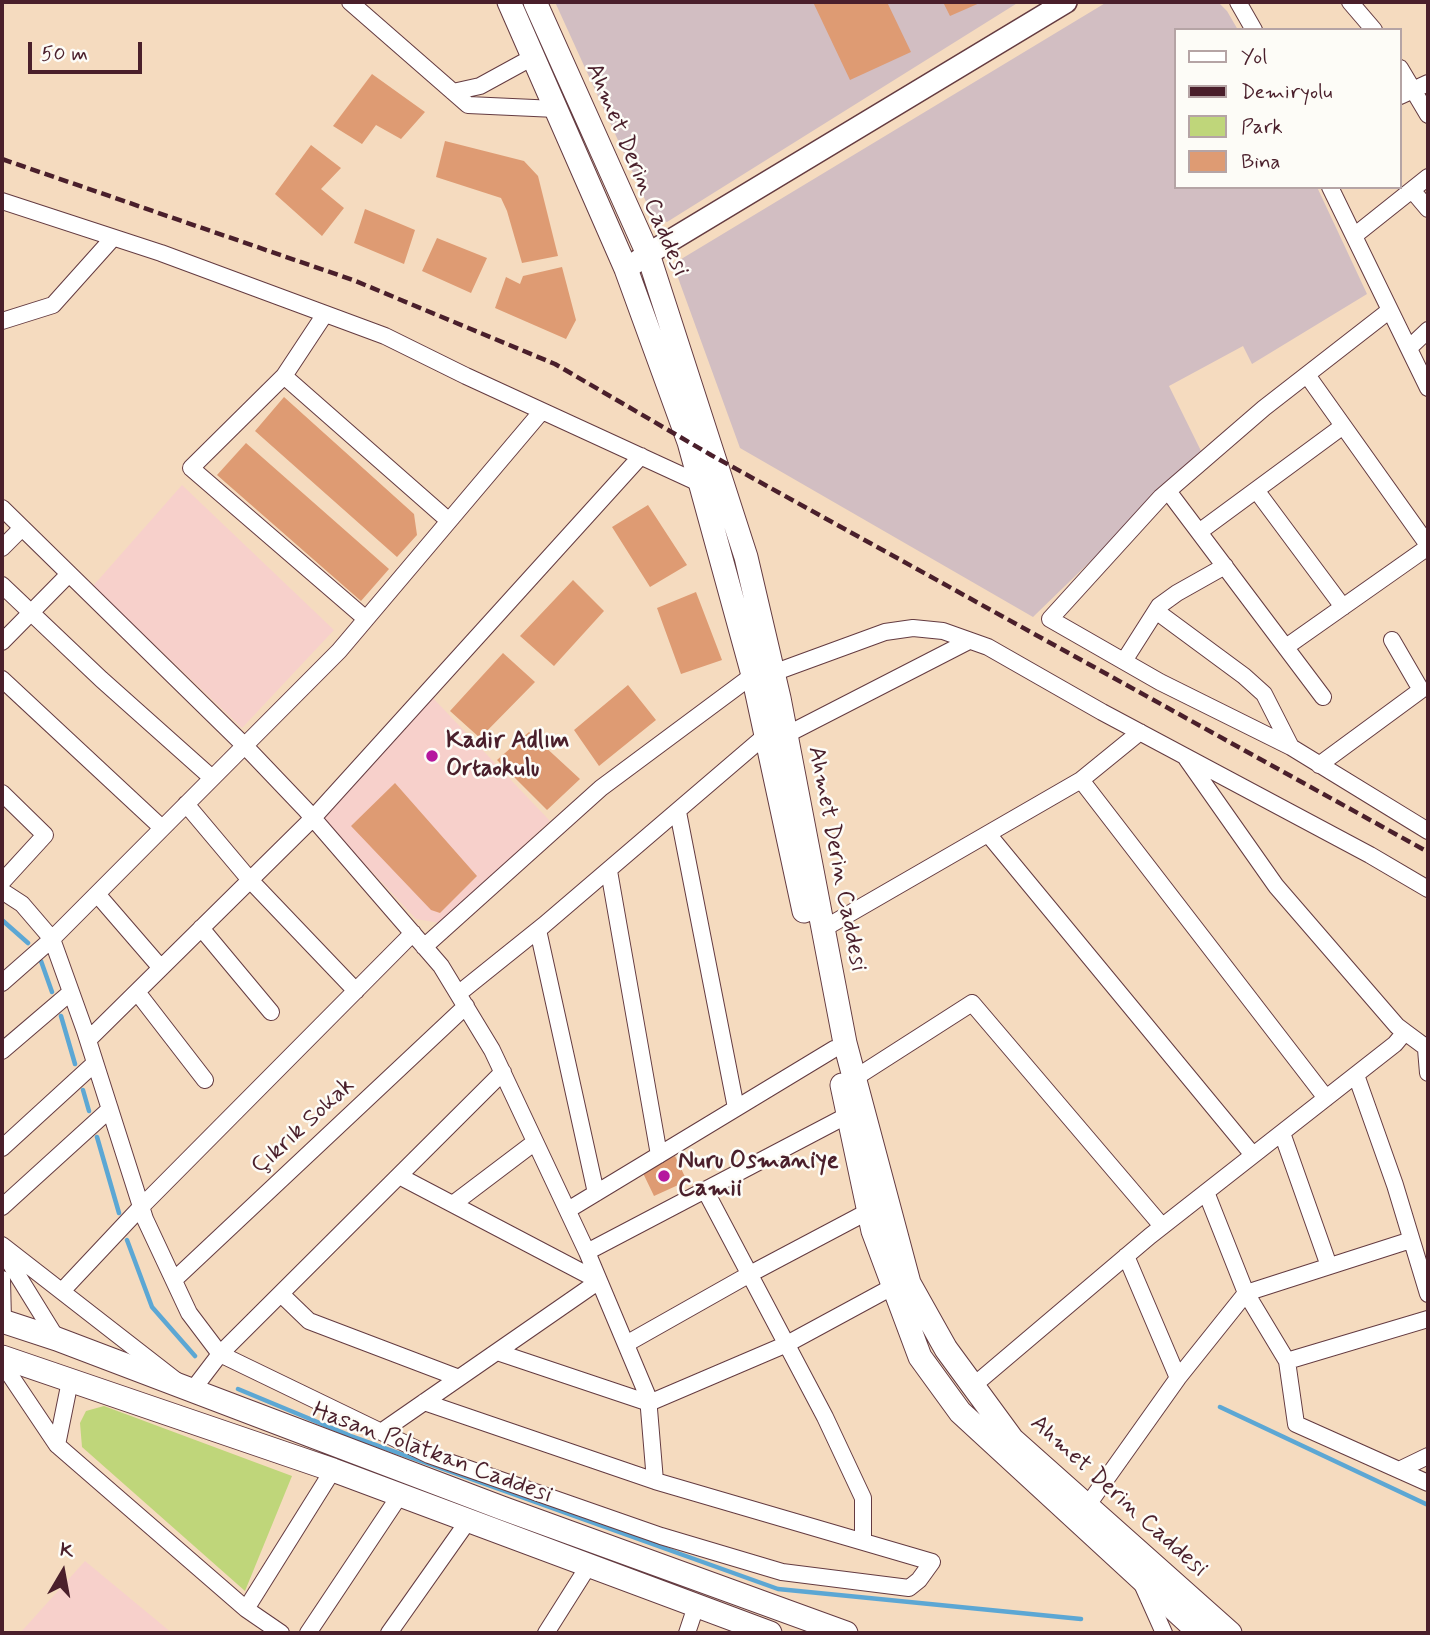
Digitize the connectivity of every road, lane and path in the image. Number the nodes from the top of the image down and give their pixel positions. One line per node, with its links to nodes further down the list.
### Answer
1 (350, 2): 12 (street)
2 (509, 2): 9 (main road, Ahmet Derin Caddesi)
3 (535, 2): 22 (main road, Ahmet Derin Caddesi)
4 (1066, 2): 22 (street)
5 (1238, 2): 7 (street)
6 (1350, 2): 8 (street)
7 (1253, 28)
8 (1372, 28)
9 (533, 57): 12 (street); 13 (main road, Ahmet Derin Caddesi)
10 (1402, 71): 11 (street)
11 (1414, 90): 14 (street)
12 (453, 92): 13 (street)
13 (556, 109): 23 (main road, Ahmet Derin Caddesi)
14 (1428, 115)
15 (1428, 177): 17 (street)
16 (1331, 189): 20 (street)
17 (1412, 190): 19 (street); 20 (street)
18 (2, 201): 21 (street)
19 (1428, 209)
20 (1354, 236): 24 (street)
21 (113, 238): 25 (street); 26 (street)
22 (648, 254): 23 (street); 56 (main road, Ahmet Derin Caddesi)
23 (626, 270): 35 (main road, Ahmet Derin Caddesi)
24 (1390, 310): 28 (street); 29 (street)
25 (325, 314): 30 (street); 32 (street)
26 (2, 321)
27 (1428, 330): 28 (street)
28 (1409, 348): 31 (street)
29 (1307, 375): 33 (street); 37 (street)
30 (284, 376): 39 (street); 50 (street)
31 (1428, 388)
32 (542, 411): 34 (street); 39 (street)
33 (1343, 426): 36 (street); 42 (street)
34 (641, 456): 35 (street); 70 (street)
35 (701, 484): 56 (main road, Ahmet Derin Caddesi)
36 (1256, 490): 41 (street); 47 (street)
37 (1168, 491): 41 (street); 55 (street)
38 (2, 508): 40 (street)
39 (449, 521): 50 (street)
40 (22, 528): 43 (street); 45 (street)
41 (1199, 532): 44 (street)
42 (1428, 546): 47 (street)
43 (2, 548)
44 (1225, 566): 48 (street); 54 (street)
45 (69, 574): 49 (street); 61 (street)
46 (2, 585): 49 (street)
47 (1343, 607): 54 (street)
48 (1156, 611): 55 (street); 62 (street)
49 (32, 613): 53 (street); 65 (street)
50 (366, 619): 61 (street)
51 (1392, 640): 64 (street)
52 (970, 641): 56 (street); 59 (street); 60 (street, Çıkrık Sokak)
53 (2, 642)
54 (1286, 647): 58 (street)
55 (1124, 661): 62 (street)
56 (763, 674): 60 (main road, Ahmet Derin Caddesi); 85 (street)
57 (2, 679): 71 (street)
58 (1323, 697)
59 (1140, 732): 63 (street); 66 (street)
60 (776, 735): 69 (street, Çıkrık Sokak); 81 (main road, Ahmet Derin Caddesi); 95 (main road, Ahmet Derin Caddesi)
61 (244, 745): 65 (street); 70 (street)
62 (1291, 747): 64 (street)
63 (1185, 756): 77 (street); 93 (street)
64 (1319, 765): 72 (street)
65 (212, 778): 68 (street)
66 (1081, 780): 73 (street); 104 (street)
67 (2, 793): 76 (street)
68 (186, 804): 71 (street); 75 (street)
69 (678, 812): 74 (street, Çıkrık Sokak); 105 (street)
70 (313, 818): 75 (street); 83 (street)
71 (162, 828): 79 (street)
72 (1428, 831)
73 (988, 834): 81 (street); 112 (street)
74 (609, 871): 82 (street, Çıkrık Sokak); 111 (street)
75 (250, 880): 80 (street); 88 (street)
76 (2, 882)
77 (1428, 889)
78 (2, 891): 84 (street)
79 (97, 894): 84 (street); 86 (street)
80 (201, 928): 86 (street); 92 (street)
81 (823, 929): 102 (main road, Ahmet Derin Caddesi)
82 (538, 930): 91 (street, Çıkrık Sokak); 116 (street)
83 (413, 933): 85 (street); 88 (street)
84 (52, 939): 87 (street); 89 (street)
85 (424, 947): 91 (street)
86 (160, 968): 90 (street)
87 (2, 984)
88 (356, 991): 119 (street)
89 (71, 992): 94 (street); 97 (street)
90 (137, 992): 94 (street); 103 (street)
91 (462, 1000): 99 (street); 130 (street, Çıkrık Sokak)
92 (271, 1012)
93 (1405, 1032): 96 (street); 101 (street)
94 (88, 1040): 98 (street)
95 (834, 1049): 105 (street); 107 (main road, Ahmet Derin Caddesi)
96 (1427, 1049): 100 (street)
97 (2, 1051)
98 (95, 1063): 106 (street); 110 (street)
99 (503, 1072): 109 (street); 113 (street)
100 (1428, 1073)
101 (1356, 1075): 104 (street); 123 (street)
102 (855, 1078): 122 (street); 150 (main road, Ahmet Derin Caddesi)
103 (205, 1080)
104 (1326, 1098): 108 (street)
105 (736, 1108): 111 (street)
106 (110, 1109): 118 (street); 119 (street)
107 (848, 1115): 114 (street); 121 (main road, Ahmet Derin Caddesi)
108 (1282, 1133): 112 (street); 127 (street)
109 (535, 1142): 117 (street); 120 (street)
110 (2, 1148)
111 (659, 1155): 116 (street)
112 (1253, 1155): 115 (street)
113 (399, 1176): 117 (street); 135 (street)
114 (705, 1190): 125 (street); 128 (street)
115 (1206, 1192): 122 (street); 134 (street)
116 (596, 1193): 120 (street)
117 (453, 1204): 131 (street)
118 (2, 1207)
119 (141, 1207): 130 (street); 133 (street)
120 (568, 1210): 125 (street)
121 (869, 1211): 128 (street); 132 (main road, Ahmet Derin Caddesi)
122 (1162, 1226): 126 (street)
123 (1411, 1240): 127 (street); 136 (street)
124 (2, 1248): 133 (street); 139 (street)
125 (587, 1252): 131 (street)
126 (1126, 1256): 148 (street); 150 (street)
127 (1329, 1266): 134 (street)
128 (750, 1274): 140 (street); 141 (street)
129 (2, 1279): 138 (street)
130 (174, 1280): 143 (street)
131 (599, 1281): 140 (street); 142 (street)
132 (894, 1286): 141 (street); 166 (main road, Ahmet Derin Caddesi)
133 (62, 1291): 151 (street)
134 (1246, 1293): 145 (street); 148 (street)
135 (281, 1294): 143 (street); 147 (street)
136 (1428, 1294)
137 (1428, 1319): 145 (street)
138 (2, 1324): 139 (main road, Hasan Polatkan Caddesi)
139 (57, 1339): 149 (main road); 151 (main road, Hasan Polatkan Caddesi)
140 (626, 1344): 153 (street)
141 (786, 1344): 153 (street); 164 (street)
142 (497, 1352): 147 (street); 153 (street)
143 (220, 1354): 151 (street); 154 (street)
144 (2, 1357): 149 (main road, Hasan Polatkan Caddesi)
145 (1287, 1361): 158 (street)
146 (2, 1363): 155 (street)
147 (459, 1378): 152 (street)
148 (1178, 1378): 162 (street)
149 (70, 1381): 155 (street); 157 (main road, Hasan Polatkan Caddesi)
150 (973, 1386): 162 (main road, Ahmet Derin Caddesi)
151 (191, 1392): 175 (main road, Hasan Polatkan Caddesi)
152 (425, 1402): 154 (street); 159 (street)
153 (649, 1403): 159 (street)
154 (381, 1432): 164 (street)
155 (57, 1445): 168 (street)
156 (1428, 1456): 158 (street)
157 (333, 1470): 161 (main road, Hasan Polatkan Caddesi); 168 (street)
158 (1399, 1470): 160 (street)
159 (655, 1481): 164 (street)
160 (1428, 1483)
161 (400, 1496): 163 (main road, Hasan Polatkan Caddesi); 170 (street)
162 (1087, 1506): 178 (main road, Ahmet Derin Caddesi)
163 (468, 1521): 165 (main road, Hasan Polatkan Caddesi); 171 (street)
164 (863, 1541)
165 (589, 1565): 167 (main road, Hasan Polatkan Caddesi); 172 (street)
166 (1139, 1577): 176 (street); 177 (main road, Ahmet Derin Caddesi)
167 (696, 1606): 173 (street); 174 (main road, Hasan Polatkan Caddesi)
168 (246, 1609): 169 (street)
169 (281, 1633)
170 (308, 1633)
171 (389, 1633)
172 (546, 1633)
173 (687, 1633)
174 (770, 1633)
175 (846, 1633)
176 (1164, 1633)
177 (1200, 1633)
178 (1230, 1633)

